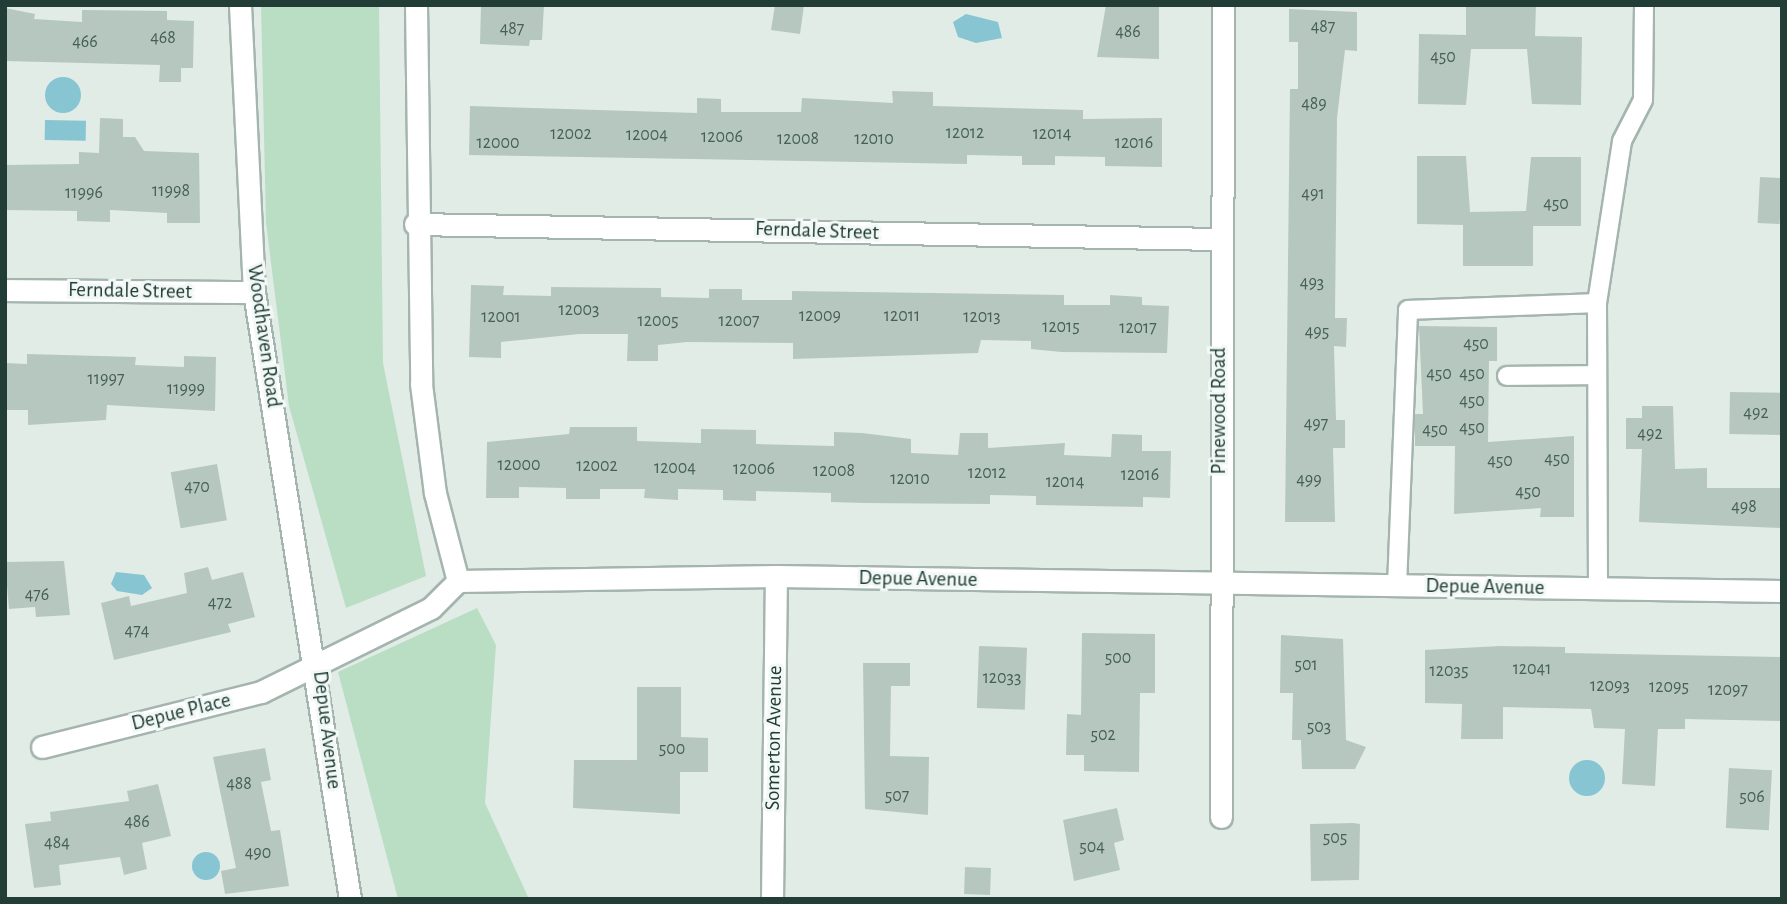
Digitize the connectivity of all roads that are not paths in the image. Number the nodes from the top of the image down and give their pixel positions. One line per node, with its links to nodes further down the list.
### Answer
1 (240, 5): 8 (street, Woodhaven Road)
2 (416, 5): 5 (street)
3 (1223, 5): 6 (street, Pinewood Road)
4 (1644, 5): 9 (lane)
5 (415, 224): 6 (street, Ferndale Street); 13 (street)
6 (1219, 239): 14 (street, Pinewood Road)
7 (5, 290): 8 (street, Ferndale Street)
8 (254, 292): 18 (street, Woodhaven Road)
9 (1597, 303): 11 (lane); 15 (lane)
10 (1507, 376): 11 (lane)
11 (1597, 376): 16 (lane)
12 (776, 576): 13 (street, Depue Avenue); 14 (street, Depue Avenue); 22 (street, Somerton Avenue)
13 (458, 581): 18 (street, Depue Avenue)
14 (1218, 583): 15 (street, Depue Avenue); 20 (street, Pinewood Road)
15 (1397, 586): 16 (street, Depue Avenue)
16 (1598, 589): 17 (street, Depue Avenue)
17 (1782, 591)
18 (316, 663): 19 (street, Depue Place); 21 (street, Depue Avenue)
19 (42, 747)
20 (1221, 817)
21 (350, 899)
22 (772, 899)

